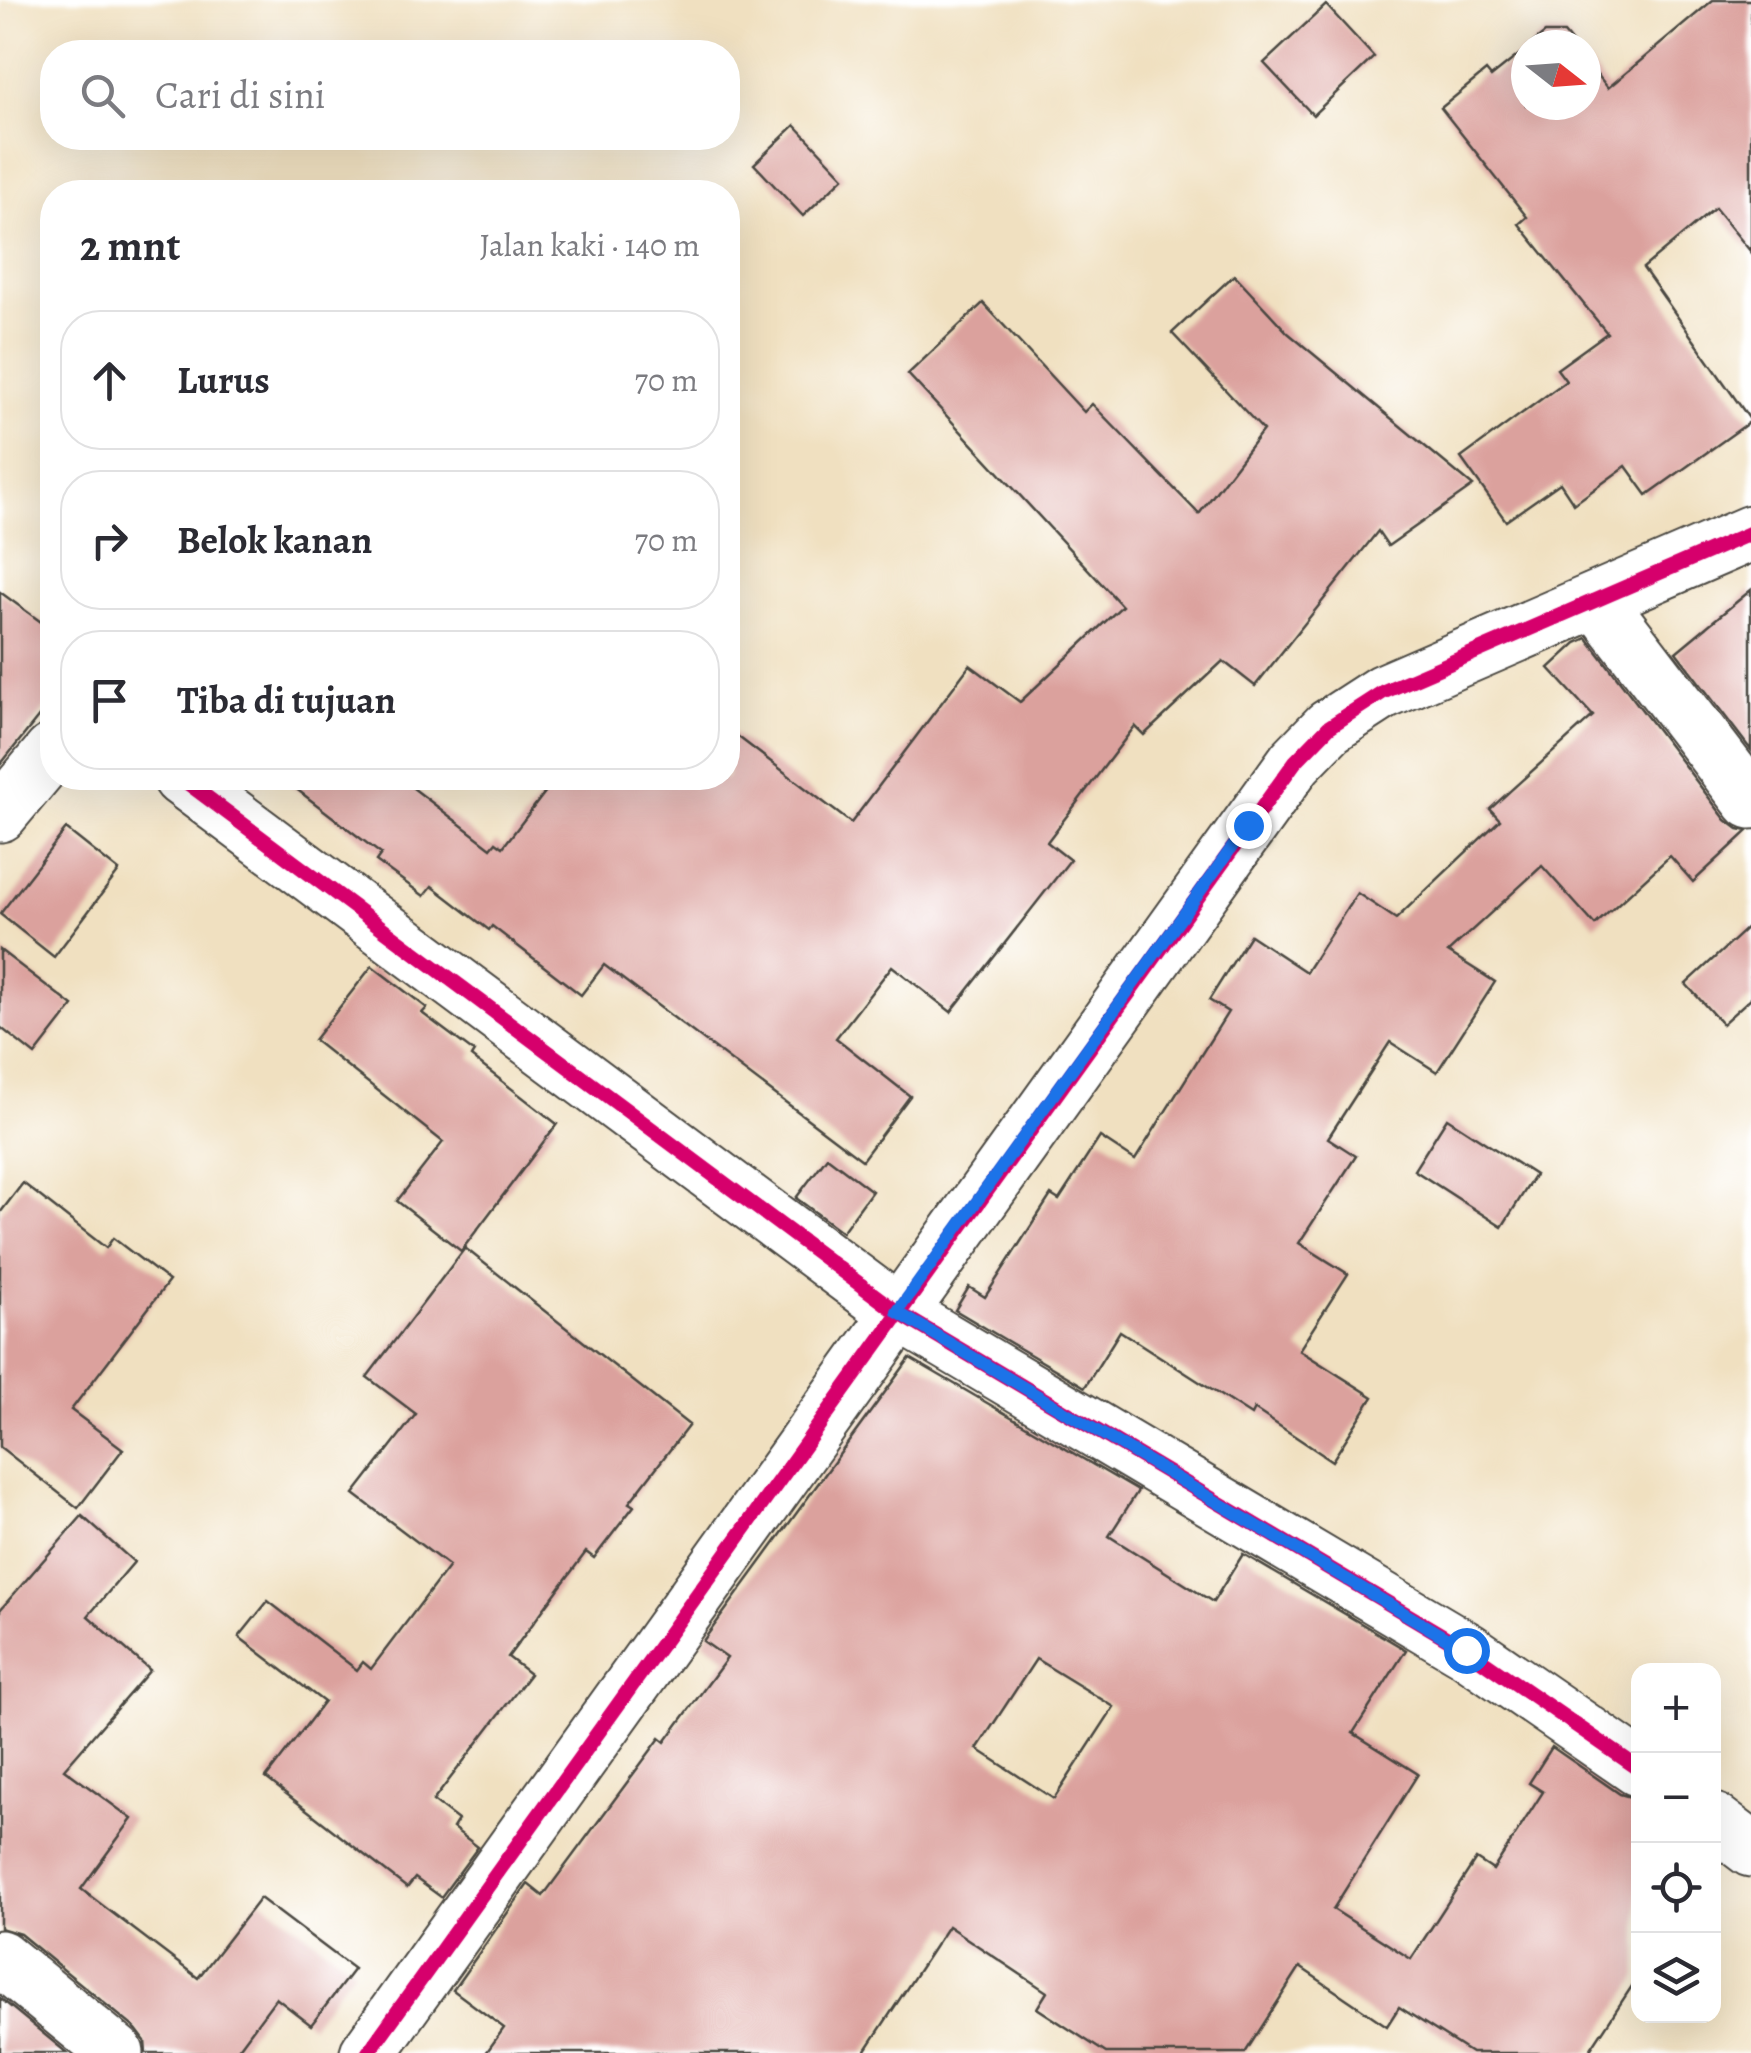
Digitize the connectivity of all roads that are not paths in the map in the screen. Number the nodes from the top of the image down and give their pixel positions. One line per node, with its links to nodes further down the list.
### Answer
1 (1751, 534): 2 (street)
2 (1597, 600): 5 (street); 7 (street)
3 (40, 766): 6 (street)
4 (197, 790): 7 (street)
5 (1751, 802)
6 (0, 814)
7 (897, 1312): 8 (street); 13 (street)
8 (1631, 1763)
9 (1721, 1827): 10 (street)
10 (1751, 1849)
11 (0, 1958): 12 (street)
12 (116, 2053)
13 (368, 2053)

